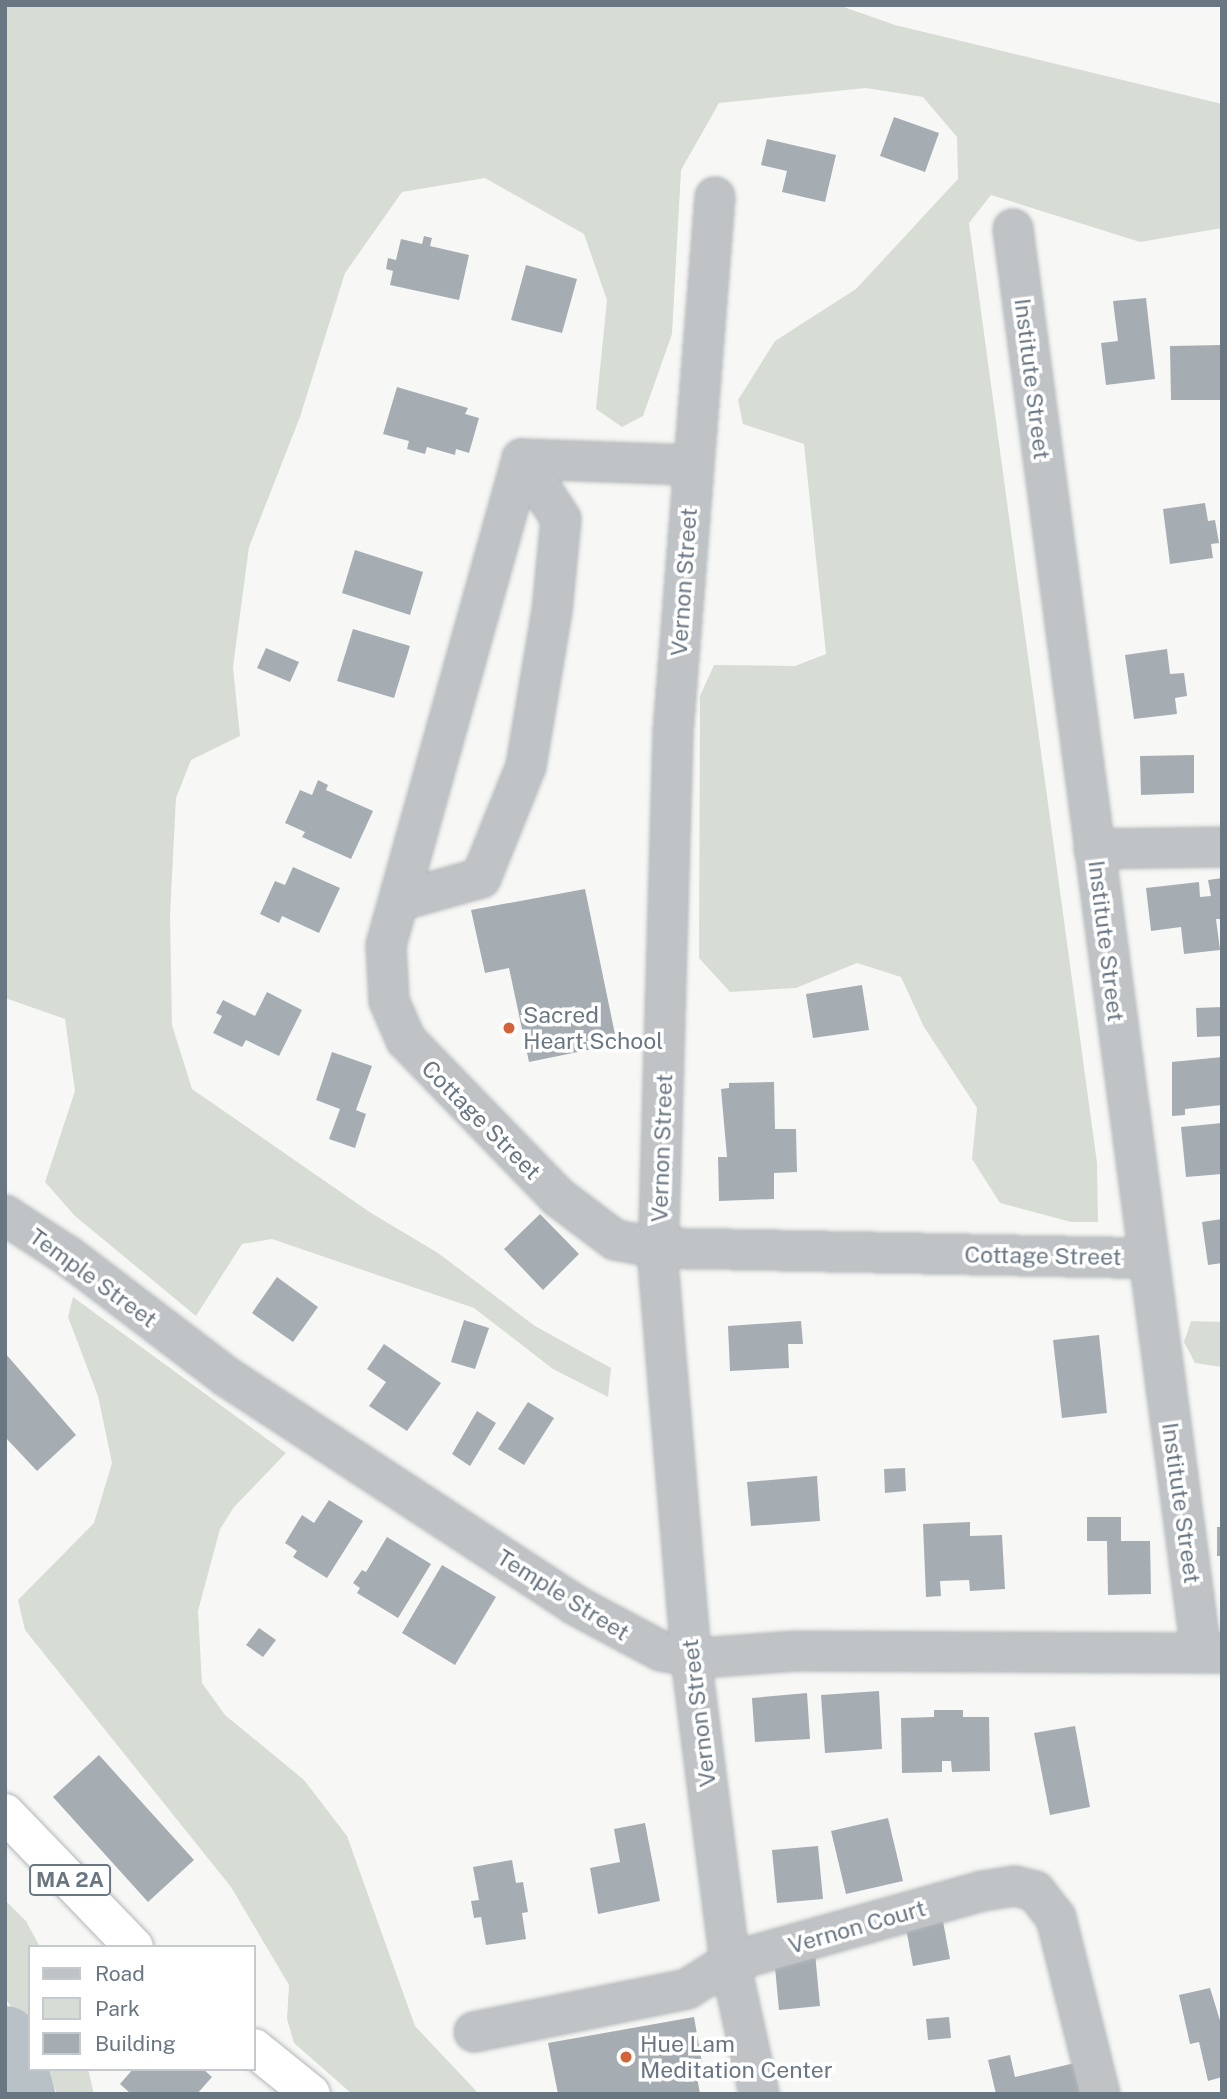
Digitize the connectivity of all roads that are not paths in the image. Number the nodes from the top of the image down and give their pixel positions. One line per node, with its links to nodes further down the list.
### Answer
1 (715, 197): 4 (street, Vernon Street)
2 (1013, 229): 6 (street, Institute Street)
3 (522, 460): 4 (street); 7 (street, Cottage Street); 7 (street)
4 (691, 465): 9 (street, Vernon Street)
5 (1222, 847): 6 (street)
6 (1094, 849): 10 (street, Institute Street)
7 (399, 901): 9 (street, Cottage Street)
8 (5, 1215): 12 (street, Temple Street)
9 (659, 1248): 10 (street, Cottage Street); 12 (street, Vernon Street)
10 (1147, 1258): 11 (street, Institute Street)
11 (1212, 1653): 12 (street, Temple Street)
12 (691, 1658): 15 (street, Vernon Street)
13 (5, 1813): 14 (highway, MA 2A)
14 (132, 1945)
15 (730, 1962): 16 (street, Vernon Court); 19 (street, Vernon Street); 20 (street, Vernon Court)
16 (474, 2032)
17 (256, 2050): 18 (highway)
18 (311, 2094)
19 (759, 2094)
20 (1100, 2094)

